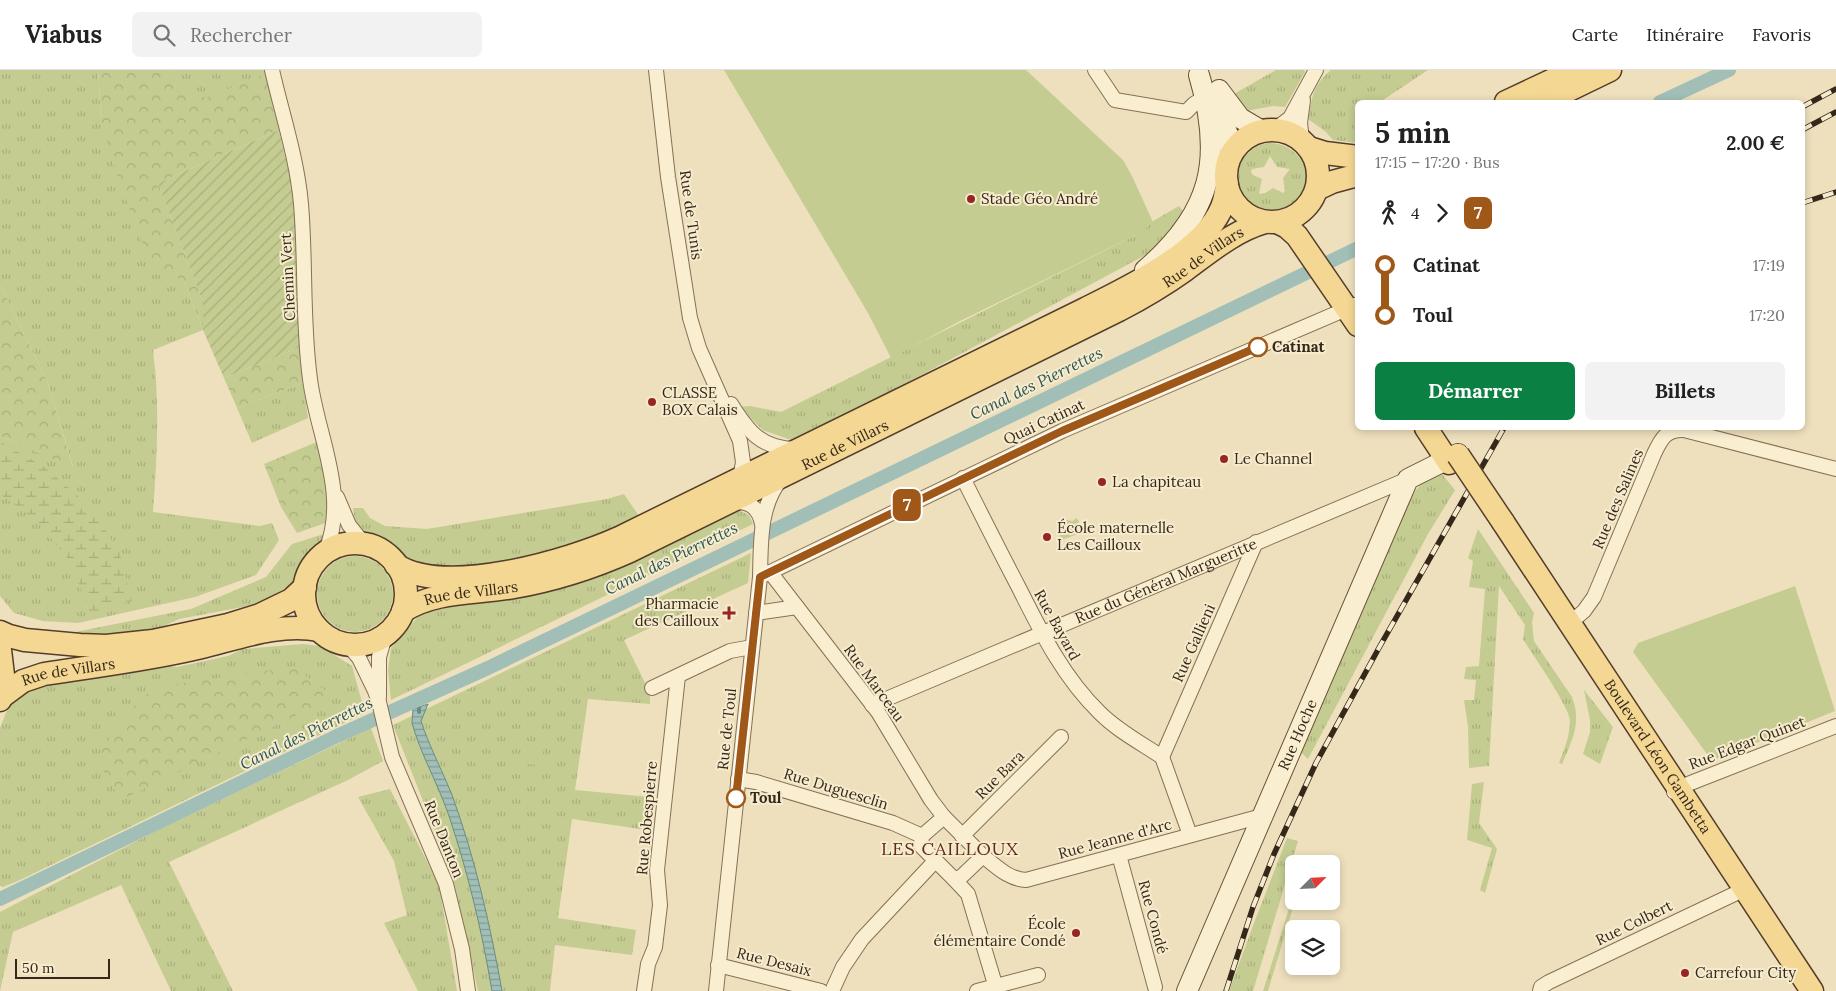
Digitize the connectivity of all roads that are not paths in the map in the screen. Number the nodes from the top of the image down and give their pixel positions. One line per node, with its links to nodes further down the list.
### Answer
1 (272, 70): 32 (street, Chemin Vert)
2 (656, 70): 23 (street, Rue de Tunis)
3 (1095, 70): 9 (street)
4 (1316, 70): 8 (street)
5 (1574, 70): 10 (main road)
6 (1610, 70): 11 (main road)
7 (1200, 72): 9 (street); 12 (street); 14 (street)
8 (1306, 87): 12 (street); 13 (street)
9 (1205, 97): 21 (street)
10 (1510, 100)
11 (1548, 100)
12 (1268, 130): 13 (main road); 14 (main road)
13 (1306, 144): 15 (main road); 18 (main road)
14 (1231, 155): 17 (main road)
15 (1355, 157)
16 (1355, 177): 18 (main road)
17 (1227, 184): 19 (main road); 21 (main road, Rue de Villars)
18 (1312, 199): 19 (main road); 20 (main road)
19 (1272, 222): 20 (main road); 33 (main road, Rue de Villars)
20 (1311, 247): 22 (main road)
21 (1107, 298): 26 (main road, Rue de Villars)
22 (1350, 303): 29 (street, Quai Catinat)
23 (706, 362): 26 (street, Rue de Tunis); 30 (street, Rue de Tunis)
24 (1428, 430): 27 (main road)
25 (1441, 430): 27 (main road)
26 (801, 449): 30 (main road, Rue de Villars)
27 (1453, 458): 31 (street, Rue du Général Margueritte); 36 (main road, bridge)
28 (1836, 469): 46 (street, Rue des Salines)
29 (963, 478): 41 (street, Quai Catinat); 49 (street, Rue Bayard)
30 (740, 479): 40 (main road, Rue de Villars)
31 (1408, 479): 37 (street, Rue du Général Margueritte); 64 (street, Rue Hoche)
32 (332, 482): 38 (street); 39 (street)
33 (778, 483): 34 (main road, Rue de Villars); 35 (street)
34 (730, 502): 35 (street); 44 (main road, Rue de Villars)
35 (762, 524): 41 (street, Rue de Toul)
36 (1498, 526): 46 (main road, Boulevard Léon Gambetta); 63 (main road, Boulevard Léon Gambetta)
37 (1256, 542): 49 (street, Rue du Général Margueritte); 61 (street, Rue Gallieni)
38 (365, 545): 39 (main road); 40 (main road)
39 (325, 553): 42 (main road)
40 (396, 565): 44 (main road)
41 (765, 575): 43 (street, Rue Marceau); 45 (street, Rue de Toul)
42 (305, 588): 47 (main road); 48 (main road, Rue de Villars)
43 (797, 607): 45 (street); 58 (street, Rue Marceau)
44 (403, 611): 50 (main road)
45 (756, 613): 52 (street, Rue de Toul)
46 (1570, 623): 63 (main road, Boulevard Léon Gambetta)
47 (319, 630): 51 (main road); 56 (main road, Rue de Villars)
48 (0, 632)
49 (1041, 633): 58 (street, Rue du Général Margueritte); 61 (street, Rue Bayard)
50 (385, 636): 51 (main road); 57 (street)
51 (348, 645): 57 (street)
52 (752, 648): 54 (street); 62 (street, Rue de Toul)
53 (0, 650): 56 (main road)
54 (678, 676): 55 (street); 80 (street, Rue Robespierre)
55 (652, 688)
56 (0, 699)
57 (379, 702): 79 (street, Rue Danton)
58 (872, 705): 65 (street, Rue Marceau)
59 (1836, 726): 63 (street, Rue Edgar Quinet)
60 (1061, 737): 68 (street, Rue Bara)
61 (1162, 756): 66 (street)
62 (738, 779): 67 (street, Rue Duguesclin); 74 (street, Rue de Toul)
63 (1675, 791): 73 (main road, Boulevard Léon Gambetta)
64 (1262, 816): 66 (street, Rue Jeanne d'Arc); 85 (street, Rue Hoche)
65 (944, 817): 67 (street); 68 (street, Rue Marceau)
66 (1190, 835): 69 (street, Rue Jeanne d'Arc)
67 (922, 836): 71 (street)
68 (962, 836): 70 (street, Rue Jeanne d'Arc)
69 (1119, 855): 70 (street, Rue Jeanne d'Arc); 76 (street, Rue Condé)
70 (983, 856): 72 (street)
71 (935, 861): 72 (street); 83 (street)
72 (954, 879): 77 (street)
73 (1741, 890): 78 (street, Rue Colbert); 86 (main road, Boulevard Léon Gambetta); 87 (main road, Boulevard Léon Gambetta)
74 (718, 965): 81 (street, Rue de Toul); 82 (street, Rue Desaix)
75 (1038, 975): 77 (street)
76 (1155, 987)
77 (996, 989): 84 (street)
78 (1541, 990)
79 (468, 991)
80 (644, 991)
81 (716, 991)
82 (821, 991)
83 (832, 991)
84 (977, 991)
85 (1187, 991)
86 (1802, 991)
87 (1812, 991)

